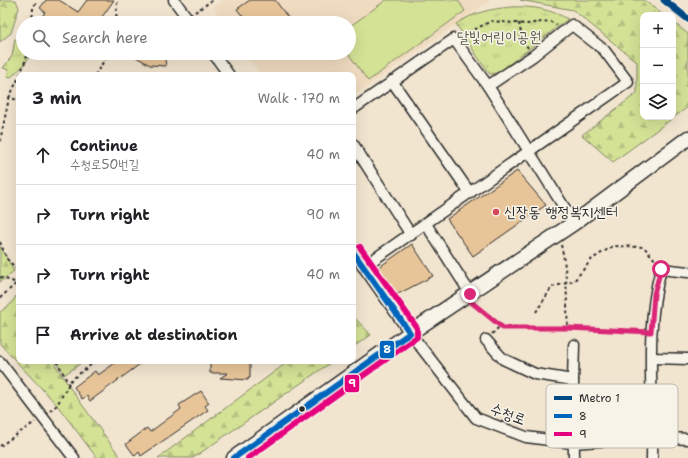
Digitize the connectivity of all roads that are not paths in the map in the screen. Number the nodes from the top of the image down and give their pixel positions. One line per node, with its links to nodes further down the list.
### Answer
1 (174, 0): 2 (street)
2 (186, 16)
3 (218, 60): 4 (street)
4 (227, 72)
5 (392, 81): 6 (street); 7 (street); 11 (street)
6 (488, 86): 10 (street); 10 (street)
7 (356, 107)
8 (688, 138): 12 (street)
9 (356, 149): 14 (street)
10 (529, 152): 11 (street); 12 (street)
11 (470, 193): 13 (street)
12 (574, 223): 18 (street)
13 (426, 224): 14 (street); 18 (street)
14 (411, 234): 16 (street)
15 (356, 256): 16 (street, 수청로)
16 (363, 267): 19 (street, 수청로)
17 (688, 272): 22 (street)
18 (468, 295): 19 (street)
19 (410, 333): 30 (street, 수청로); 33 (street)
20 (486, 340): 25 (street)
21 (574, 345): 25 (street)
22 (652, 358): 23 (street); 27 (street)
23 (688, 359)
24 (0, 362): 32 (street)
25 (573, 380): 26 (street)
26 (573, 384)
27 (652, 384)
28 (678, 439): 29 (street, 수청로)
29 (688, 439)
30 (546, 440)
31 (573, 448): 34 (street)
32 (74, 458)
33 (234, 458)
34 (574, 458)

